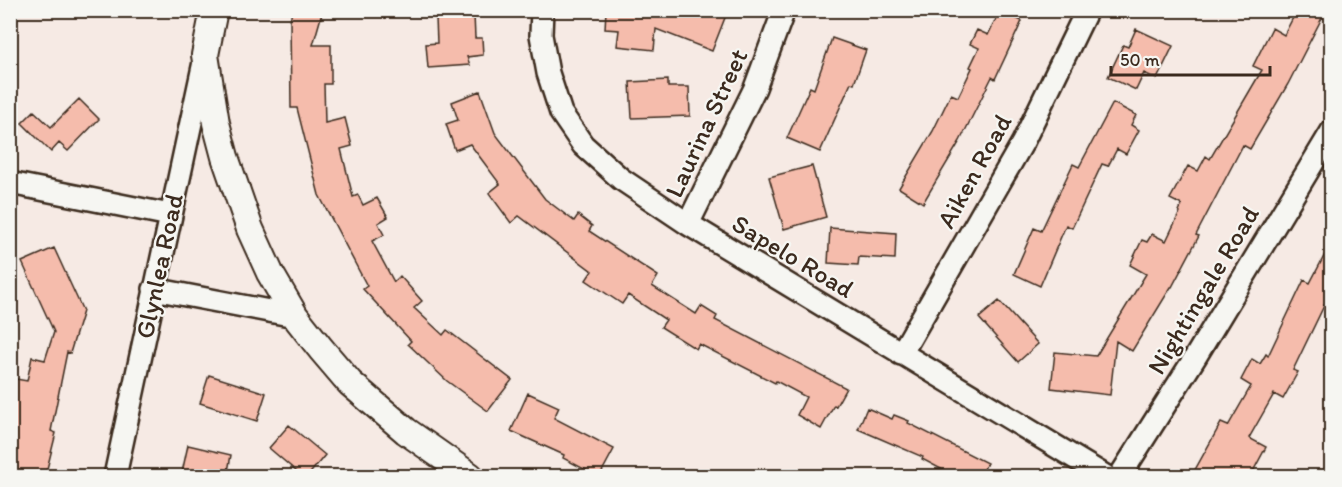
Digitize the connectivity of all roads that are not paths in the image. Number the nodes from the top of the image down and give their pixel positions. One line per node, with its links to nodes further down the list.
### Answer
1 (214, 10): 5 (street, Glynlea Road)
2 (542, 10): 9 (street, Sapelo Road)
3 (784, 10): 9 (street, Laurina Street)
4 (1087, 10): 12 (street, Aiken Road)
5 (205, 55): 8 (street, Glynlea Road); 11 (street, Glynlea Road)
6 (1332, 131): 16 (street, Nightingale Road)
7 (10, 183): 8 (street)
8 (170, 215): 10 (street, Glynlea Road)
9 (688, 224): 12 (street, Sapelo Road)
10 (154, 290): 11 (street); 13 (street, Glynlea Road)
11 (295, 316): 14 (street, Glynlea Road)
12 (901, 354): 15 (street, Sapelo Road)
13 (115, 477)
14 (470, 477)
15 (1105, 477)
16 (1120, 477)

